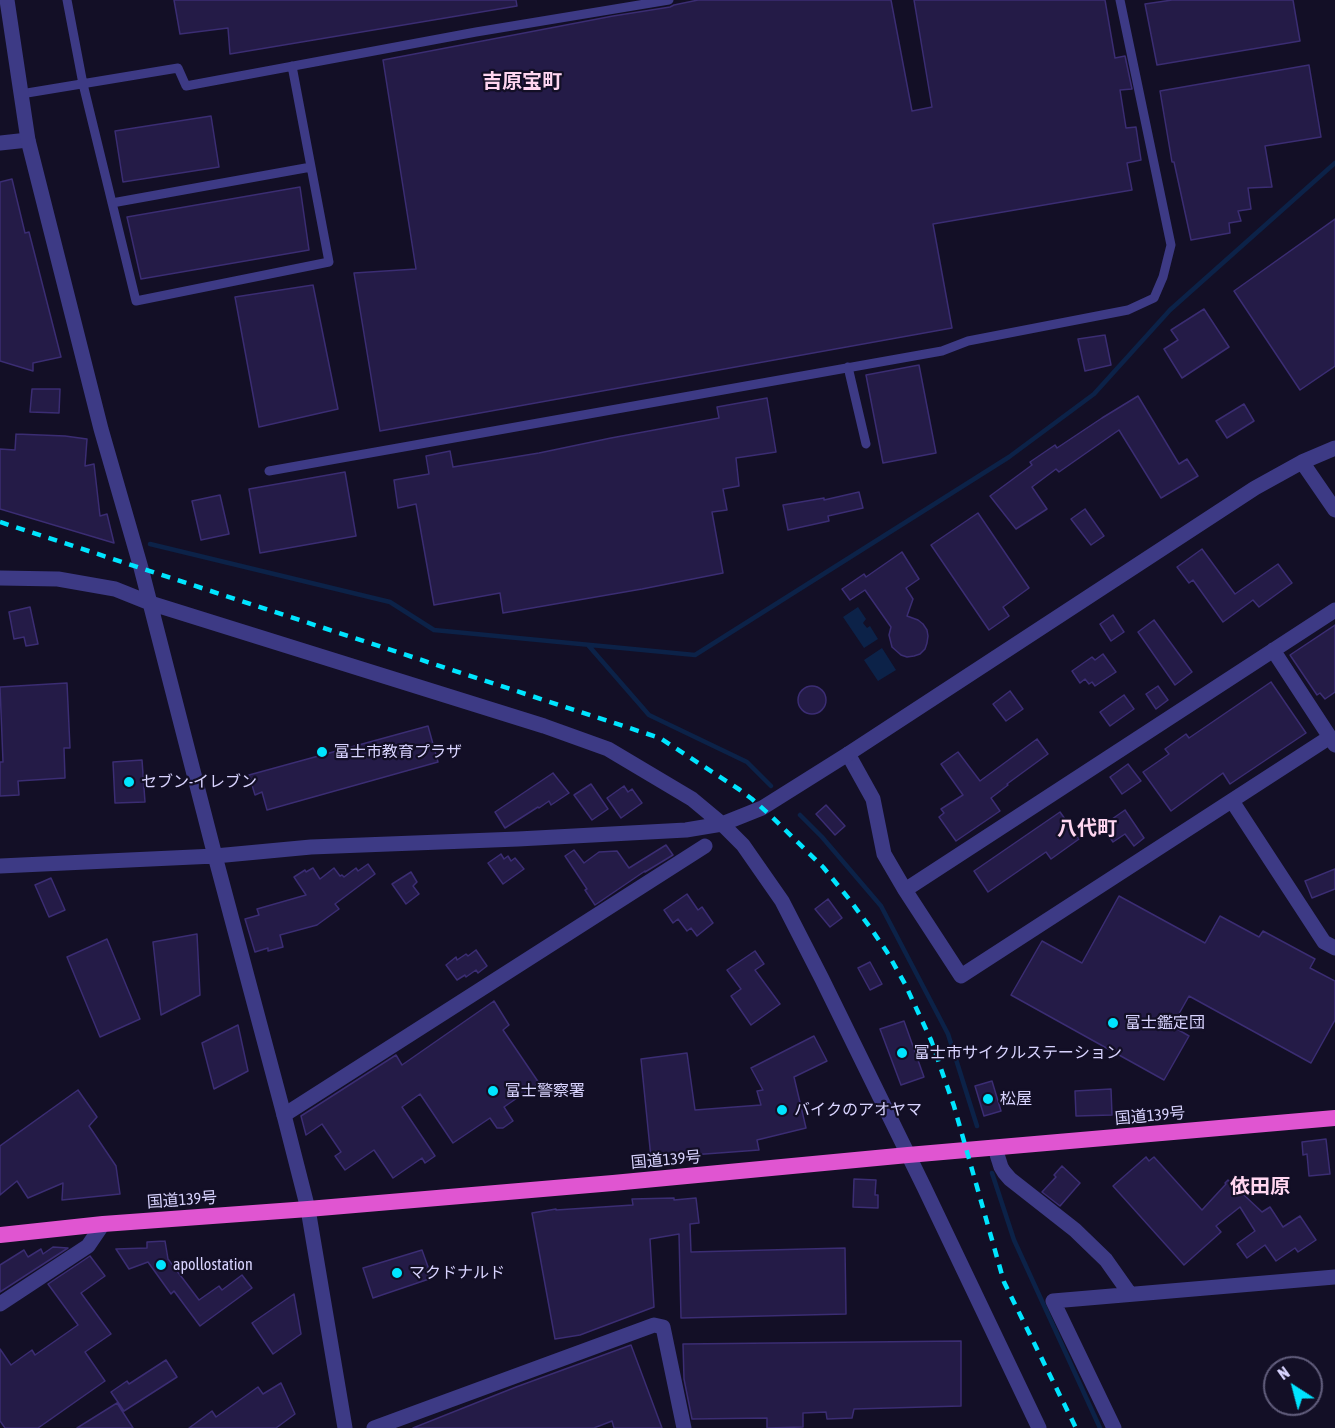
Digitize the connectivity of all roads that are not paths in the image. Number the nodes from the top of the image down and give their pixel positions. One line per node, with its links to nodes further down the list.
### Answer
1 (7, 0): 7 (street)
2 (67, 0): 6 (lane)
3 (669, 0): 5 (lane)
4 (1120, 0): 12 (lane)
5 (292, 66): 6 (lane); 10 (lane)
6 (83, 84): 7 (lane); 11 (lane)
7 (21, 94): 8 (street)
8 (28, 140): 9 (street); 19 (street)
9 (0, 143)
10 (311, 168): 11 (lane); 11 (lane)
11 (111, 202)
12 (848, 367): 13 (lane); 16 (lane)
13 (866, 444)
14 (1335, 448): 15 (street)
15 (1302, 462): 17 (street); 23 (street)
16 (269, 471)
17 (1335, 510)
18 (0, 578): 19 (street)
19 (150, 603): 25 (street); 27 (street)
20 (1335, 610): 21 (street)
21 (1273, 650): 22 (street); 29 (street)
22 (1332, 741): 24 (street)
23 (848, 754): 25 (street); 29 (street)
24 (1232, 801): 29 (street); 30 (street)
25 (722, 824): 27 (street); 34 (street)
26 (705, 846): 31 (street)
27 (215, 856): 28 (street); 31 (street)
28 (0, 866)
29 (905, 890)
30 (1335, 948)
31 (284, 1115): 35 (street)
32 (1335, 1118): 33 (highway, 国道139号)
33 (995, 1148): 34 (highway, 国道139号); 39 (street)
34 (908, 1155): 35 (highway, 国道139号); 44 (street)
35 (308, 1209): 36 (highway, 国道139号); 41 (street)
36 (103, 1224): 37 (highway, 国道139号); 40 (street)
37 (0, 1235)
38 (1335, 1277): 39 (street)
39 (1130, 1294): 45 (street)
40 (0, 1304)
41 (345, 1428)
42 (374, 1428): 43 (street)
43 (684, 1428)
44 (1039, 1428)
45 (1114, 1428)

